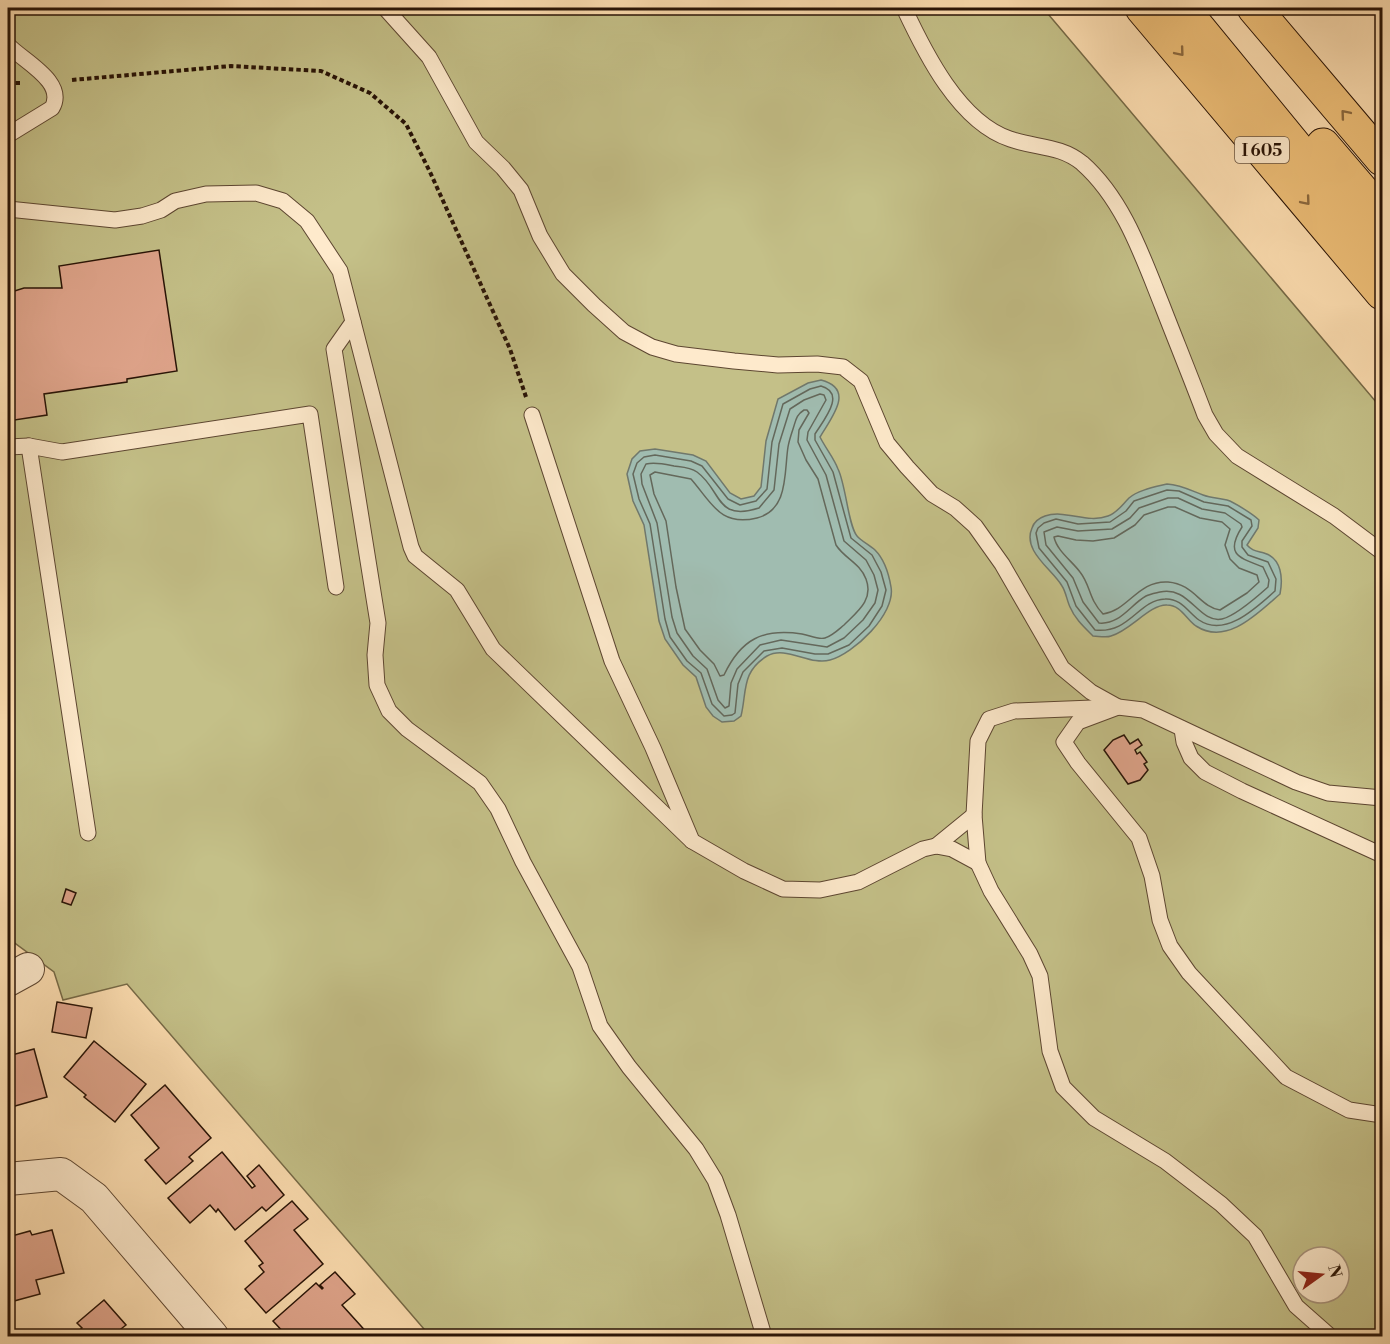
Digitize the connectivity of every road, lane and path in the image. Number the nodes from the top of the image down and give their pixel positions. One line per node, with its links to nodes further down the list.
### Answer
1 (385, 8): 22 (lane)
2 (904, 8): 20 (lane)
3 (1142, 8): 15 (highway, I 605, one-way to 15)
4 (1182, 8): 14 (highway)
5 (1207, 8): 13 (highway)
6 (1254, 8): 11 (highway, one-way to 6)
7 (8, 45): 8 (lane)
8 (50, 82): 9 (path); 10 (lane); 17 (path)
9 (8, 83)
10 (8, 135)
11 (1383, 159)
12 (8, 209): 16 (lane)
13 (1383, 214)
14 (1383, 252)
15 (1383, 292)
16 (353, 322): 27 (lane); 34 (lane)
17 (532, 415): 27 (lane)
18 (29, 446): 19 (lane); 21 (lane); 26 (lane)
19 (8, 447)
20 (1383, 552)
21 (336, 587)
22 (1118, 707): 23 (lane); 25 (lane); 31 (lane)
23 (1182, 729): 24 (lane); 29 (lane)
24 (1378, 794)
25 (974, 815): 28 (lane); 30 (lane)
26 (88, 832)
27 (692, 841): 28 (lane)
28 (936, 846): 30 (lane)
29 (1383, 855)
30 (978, 863): 35 (lane)
31 (1383, 1115)
32 (8, 1179): 33 (street)
33 (212, 1336)
34 (764, 1336)
35 (1330, 1336)

